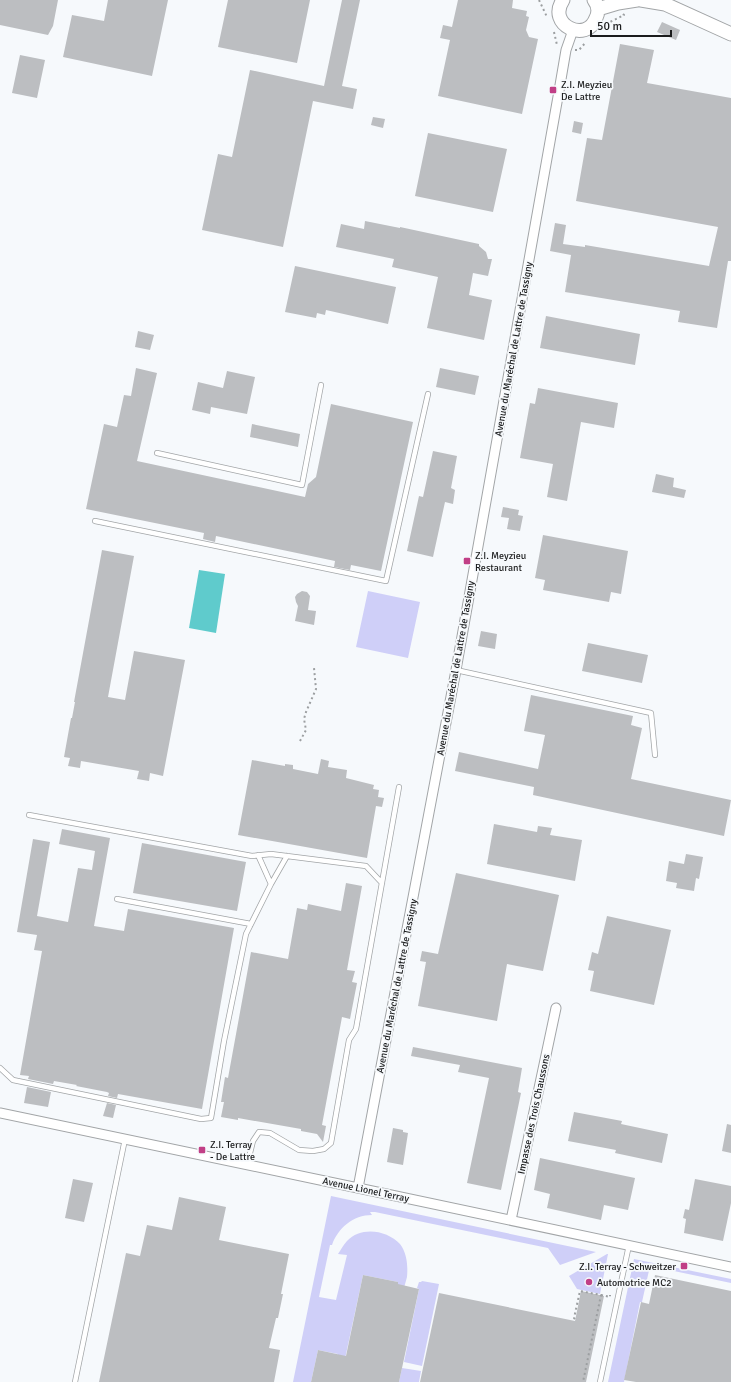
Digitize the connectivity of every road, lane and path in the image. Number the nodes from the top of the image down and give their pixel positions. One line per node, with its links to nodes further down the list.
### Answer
1 (563, 0): 5 (street)
2 (637, 0): 4 (street)
3 (641, 0): 6 (street)
4 (596, 5): 5 (street)
5 (573, 30): 12 (street, Avenue du Maréchal de Lattre de Tassigny)
6 (731, 34)
7 (321, 385): 9 (lane)
8 (428, 394): 10 (lane)
9 (157, 453)
10 (95, 521)
11 (314, 668): 13 (path)
12 (456, 670): 14 (lane); 28 (street, Avenue du Maréchal de Lattre de Tassigny)
13 (300, 741)
14 (655, 755)
15 (399, 787): 19 (lane)
16 (29, 816): 17 (lane)
17 (258, 855): 18 (lane); 20 (lane)
18 (287, 856): 19 (lane); 20 (lane)
19 (382, 883): 27 (lane)
20 (271, 884): 22 (lane)
21 (117, 900): 22 (lane)
22 (251, 924): 24 (lane)
23 (556, 1008): 29 (street, Impasse des Trois Chaussons)
24 (0, 1068)
25 (0, 1113): 26 (street, Avenue Lionel Terray)
26 (125, 1139): 27 (street, Avenue Lionel Terray); 35 (lane)
27 (247, 1165): 28 (street, Avenue Lionel Terray)
28 (358, 1188): 29 (street, Avenue Lionel Terray)
29 (511, 1220): 30 (street, Avenue Lionel Terray)
30 (629, 1245): 31 (street, Avenue Lionel Terray); 37 (lane)
31 (731, 1267)
32 (611, 1290): 33 (path)
33 (601, 1295): 34 (path); 36 (path)
34 (575, 1319)
35 (75, 1382)
36 (583, 1382)
37 (600, 1382)

